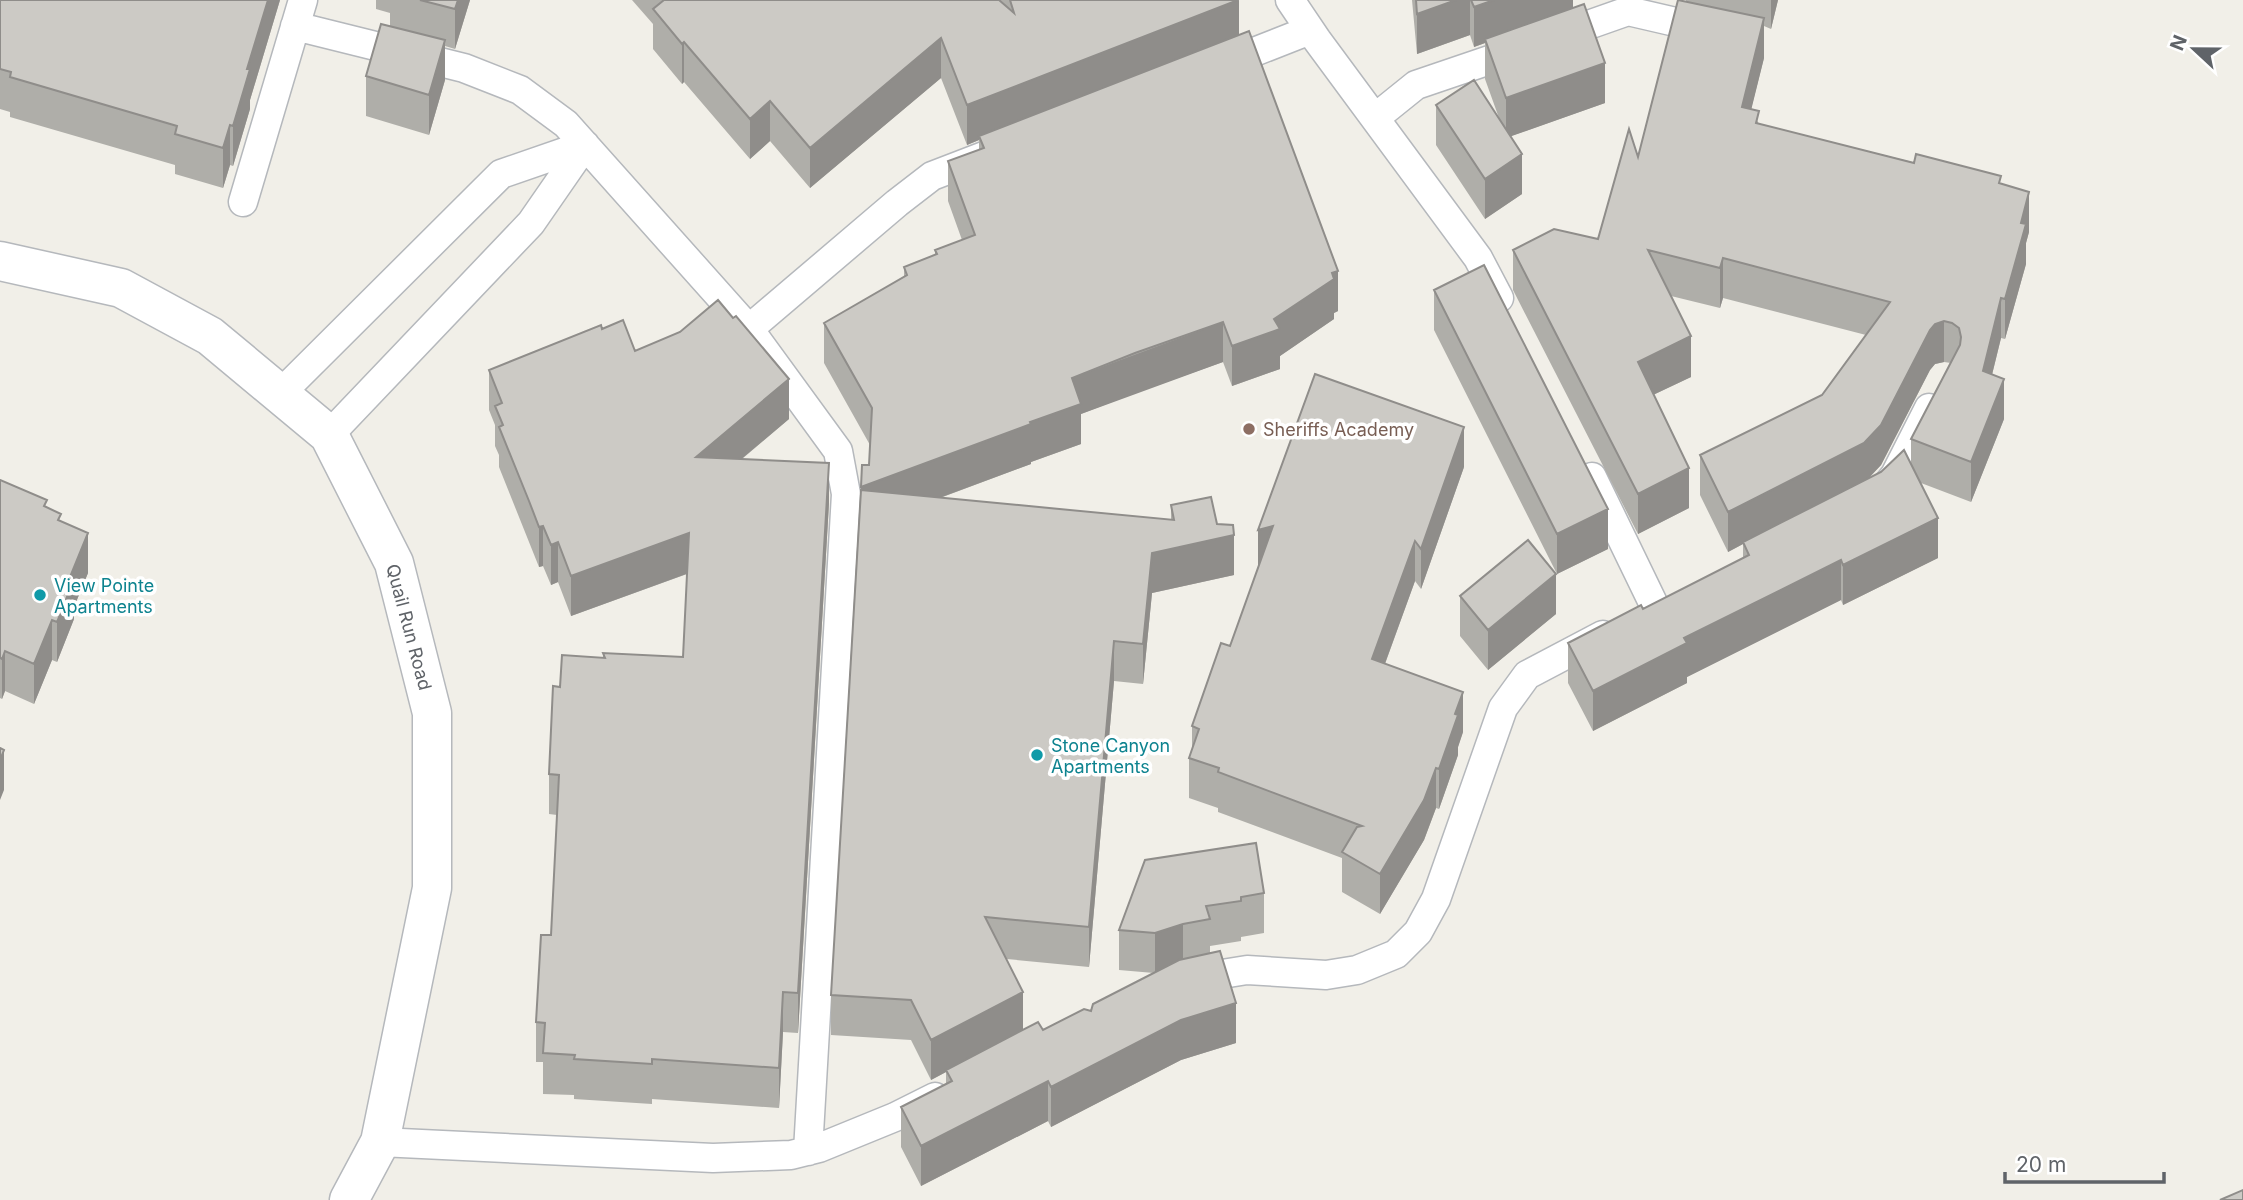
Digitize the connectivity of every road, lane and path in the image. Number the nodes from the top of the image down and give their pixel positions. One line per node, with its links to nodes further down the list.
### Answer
1 (1290, 0): 3 (lane)
2 (299, 13): 7 (lane); 9 (lane)
3 (1310, 30): 5 (lane); 6 (lane)
4 (1734, 36): 6 (lane)
5 (1193, 75)
6 (1375, 118): 11 (lane)
7 (584, 145): 12 (lane); 14 (lane); 15 (lane)
8 (1010, 146): 12 (lane)
9 (243, 202)
10 (0, 261): 14 (street, Quail Run Road)
11 (1508, 317)
12 (749, 328): 21 (lane)
13 (1939, 390): 17 (lane)
14 (280, 394): 15 (street, Quail Run Road)
15 (329, 435): 20 (street, Quail Run Road)
16 (1582, 458): 18 (lane)
17 (1862, 503)
18 (1160, 989)
19 (954, 1087): 21 (lane)
20 (380, 1142): 21 (lane); 22 (street, Quail Run Road)
21 (808, 1151)
22 (349, 1200)

